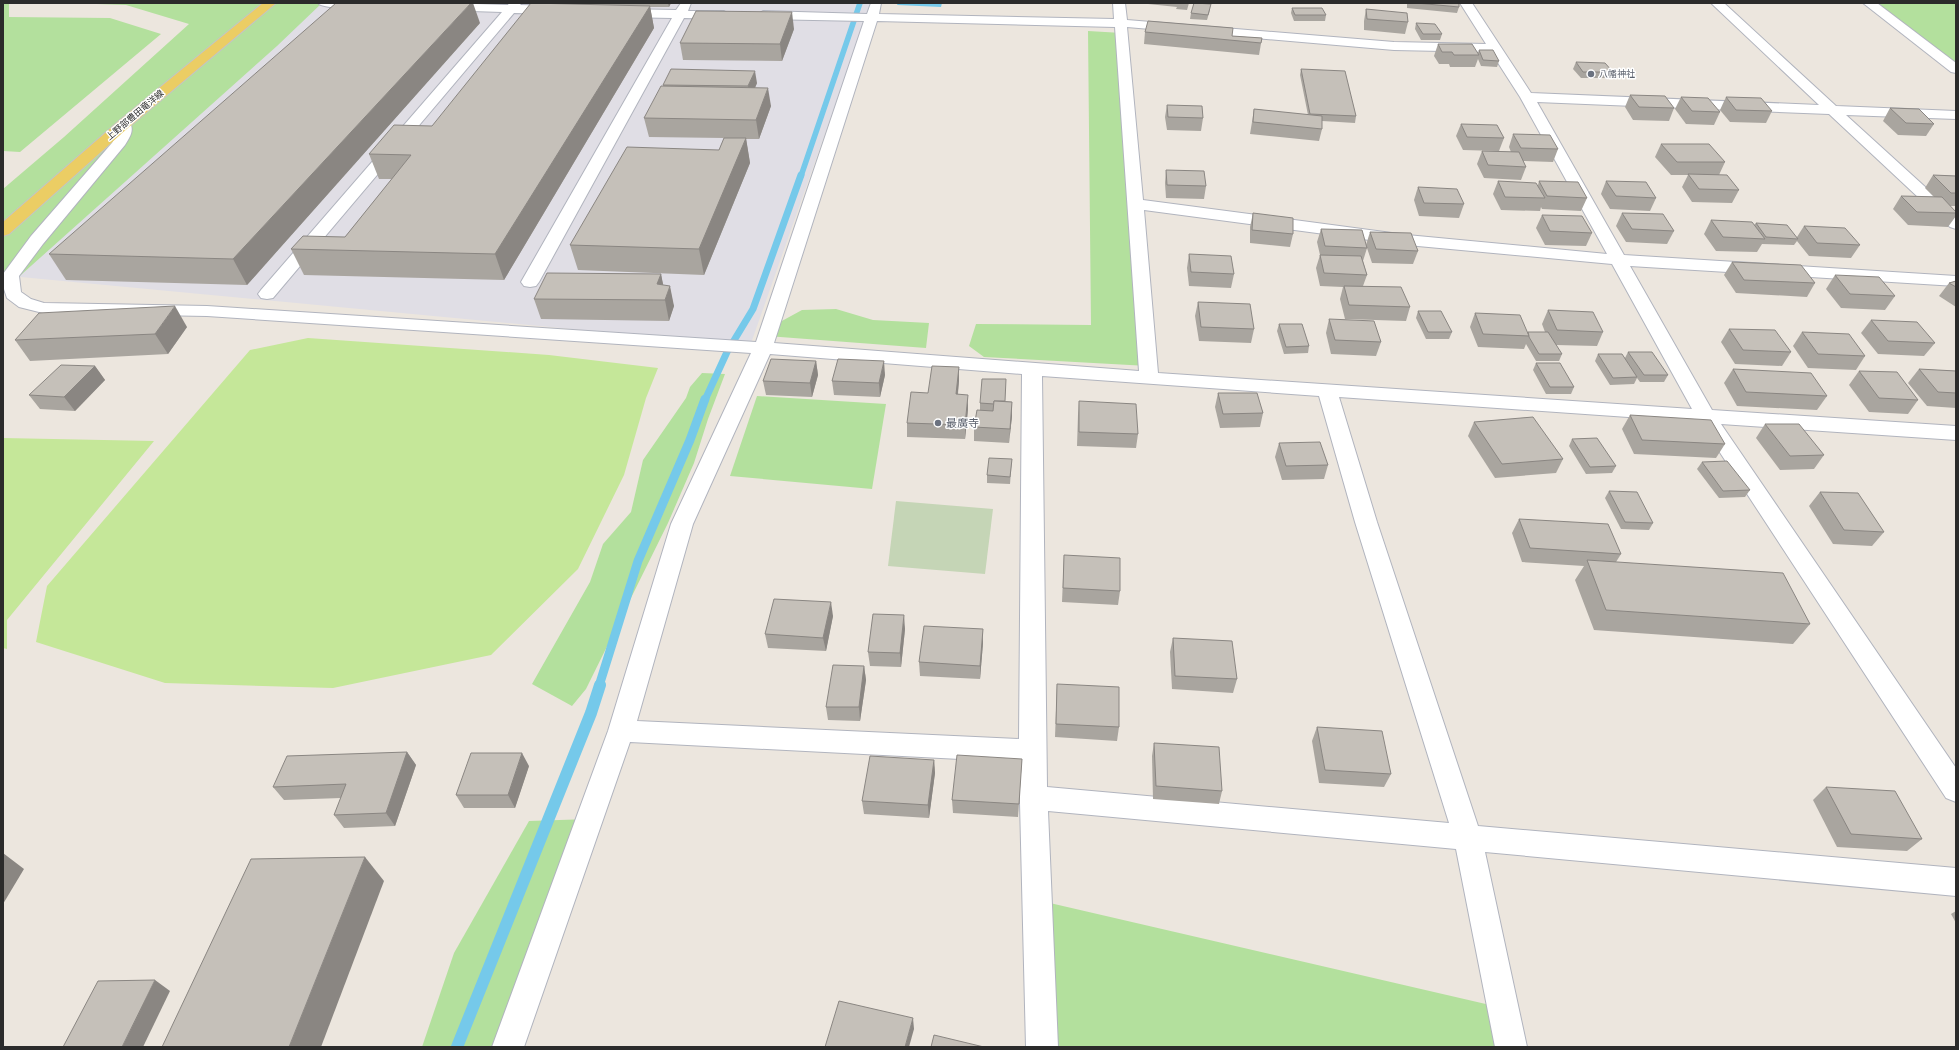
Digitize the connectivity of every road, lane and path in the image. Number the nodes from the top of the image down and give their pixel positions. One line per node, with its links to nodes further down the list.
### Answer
1 (270, 3): 22 (main road, 上野部豊田竜洋線)
2 (324, 3): 7 (street)
3 (1119, 3): 16 (street)
4 (1466, 3): 17 (street)
5 (1716, 3): 20 (street)
6 (1869, 3): 18 (street)
7 (378, 5)
8 (433, 6): 9 (street)
9 (513, 6): 11 (street); 29 (street)
10 (684, 9): 12 (street); 14 (street); 28 (street)
11 (572, 11)
12 (611, 12)
13 (871, 13): 15 (street); 16 (street); 30 (street)
14 (735, 15)
15 (751, 15)
16 (1121, 23): 17 (street); 23 (street)
17 (1496, 48): 19 (street)
18 (1956, 69)
19 (1526, 97): 20 (street); 26 (street)
20 (1832, 110): 21 (street); 24 (street)
21 (1956, 115)
22 (124, 124): 25 (main road, 上野部豊田竜洋線); 30 (street)
23 (1136, 204): 26 (street); 32 (street)
24 (1956, 224)
25 (3, 231)
26 (1619, 260): 27 (street); 34 (street)
27 (1956, 281)
28 (530, 282)
29 (267, 294)
30 (756, 347): 31 (street); 36 (street)
31 (1032, 369): 32 (street); 37 (street)
32 (1149, 378): 33 (street)
33 (1327, 390): 34 (street); 40 (street)
34 (1706, 416): 35 (street); 38 (street)
35 (1956, 433)
36 (621, 731): 37 (street); 42 (street)
37 (1032, 751): 39 (street)
38 (1956, 790)
39 (1033, 798): 40 (street); 43 (street)
40 (1468, 838): 41 (street); 44 (street)
41 (1956, 882)
42 (508, 1047)
43 (1042, 1047)
44 (1510, 1047)

